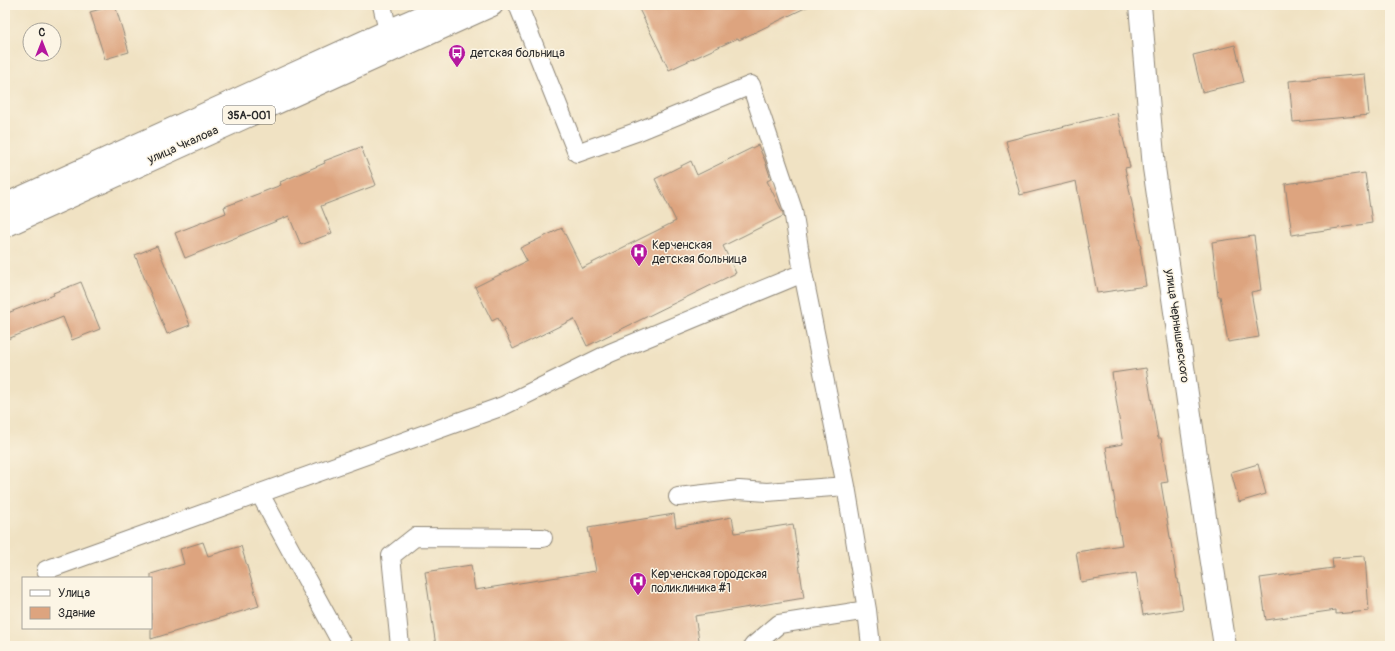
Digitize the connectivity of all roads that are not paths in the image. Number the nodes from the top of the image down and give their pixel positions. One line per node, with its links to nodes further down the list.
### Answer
1 (382, 5): 6 (lane)
2 (448, 5): 6 (main road, улица Чкалова / 35А-001)
3 (492, 5): 6 (main road, улица Чкалова / 35А-001)
4 (518, 5): 9 (lane)
5 (1140, 5): 20 (main road, улица Чернышевского)
6 (392, 40): 7 (main road, улица Чкалова / 35А-001); 8 (main road, улица Чкалова / 35А-001)
7 (5, 205)
8 (5, 226)
9 (803, 273): 10 (lane); 11 (lane)
10 (846, 486): 12 (lane); 15 (lane)
11 (260, 494): 14 (lane); 16 (lane)
12 (678, 496)
13 (543, 538): 17 (lane)
14 (46, 570)
15 (867, 610): 18 (lane); 19 (lane)
16 (344, 646)
17 (400, 646)
18 (753, 646)
19 (871, 646)
20 (1225, 646)

